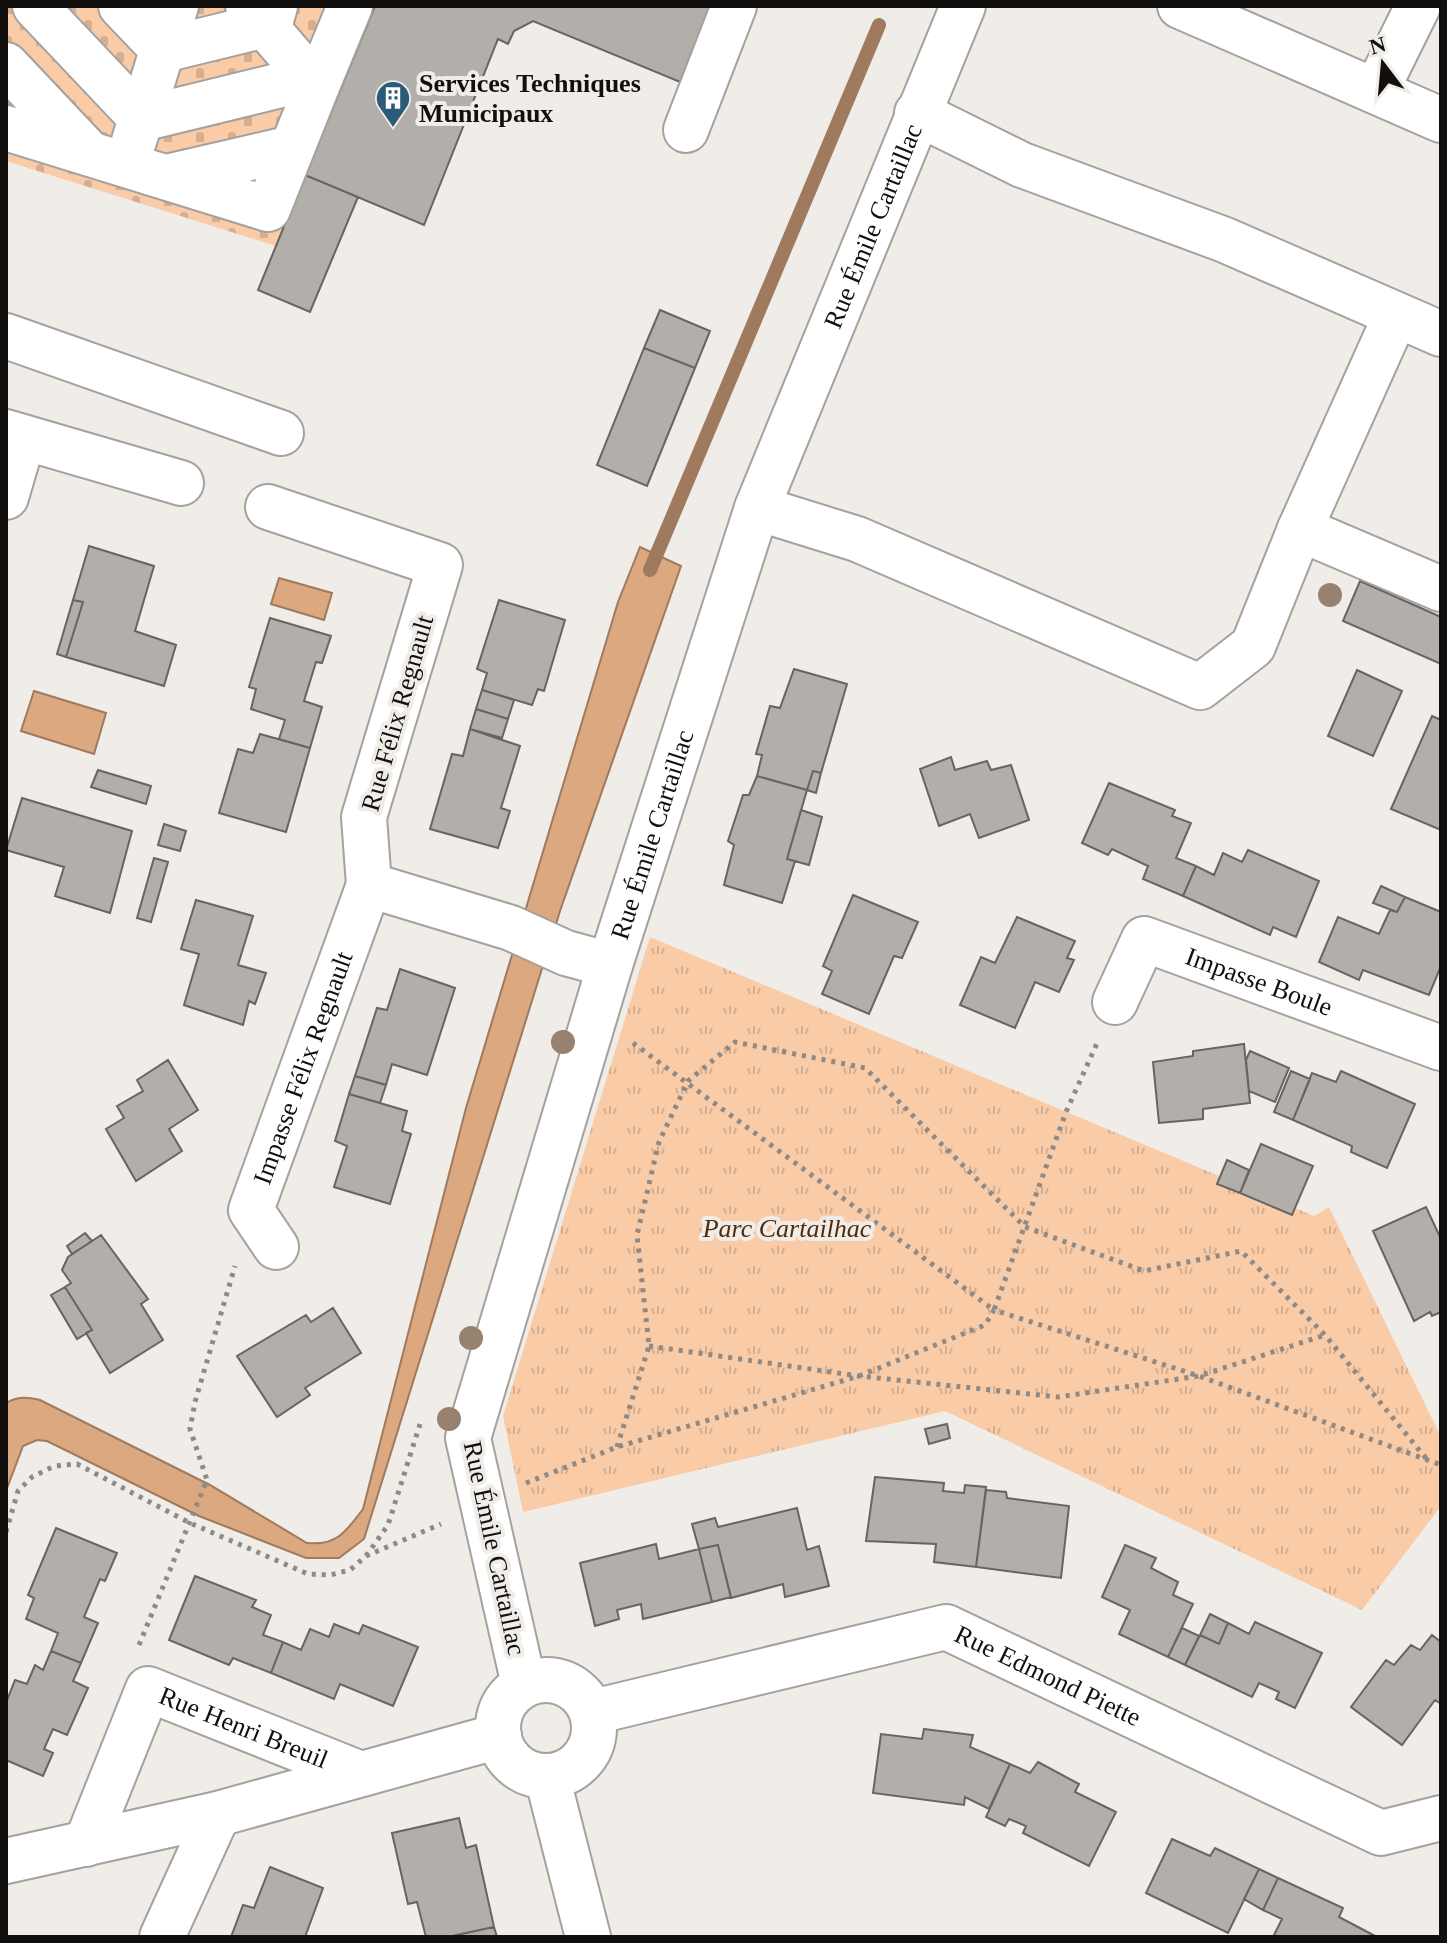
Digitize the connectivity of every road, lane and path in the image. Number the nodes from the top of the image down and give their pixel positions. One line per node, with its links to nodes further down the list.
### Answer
1 (35, 6): 15 (street)
2 (121, 6): 10 (street)
3 (176, 6): 10 (street)
4 (350, 6): 12 (street)
5 (734, 6): 18 (street)
6 (963, 6): 14 (street, Rue Émile Cartaillac)
7 (1180, 6): 13 (street)
8 (1418, 6): 13 (street)
9 (262, 12): 10 (street); 12 (street)
10 (163, 50): 15 (street)
11 (6, 65): 19 (street)
12 (314, 82): 15 (street); 19 (street)
13 (1377, 89): 16 (street)
14 (917, 113): 20 (street); 28 (street, Rue Émile Cartaillac)
15 (142, 119): 19 (street)
16 (1441, 120)
17 (6, 128): 19 (street)
18 (686, 130)
19 (127, 166)
20 (1396, 315): 21 (street); 29 (street)
21 (1441, 334)
22 (6, 336): 23 (street)
23 (281, 433)
24 (14, 436): 25 (street); 26 (street)
25 (181, 483)
26 (6, 497)
27 (268, 507): 31 (street, Rue Félix Regnault)
28 (757, 508): 29 (street); 32 (street, Rue Émile Cartaillac)
29 (1300, 529): 30 (street)
30 (1441, 589)
31 (369, 885): 32 (street); 37 (street, Impasse Félix Regnault)
32 (610, 965): 34 (street, Rue Émile Cartaillac)
33 (1115, 1002): 35 (street, Impasse Boule); 38 (path)
34 (591, 1030): 36 (path); 48 (street, Rue Émile Cartaillac)
35 (1441, 1048)
36 (688, 1081): 38 (path); 40 (path); 42 (path)
37 (251, 1210): 39 (street, Impasse Félix Regnault); 49 (path)
38 (1025, 1227): 40 (path); 41 (path)
39 (276, 1247)
40 (994, 1310): 43 (path); 44 (path)
41 (1325, 1335): 44 (path); 46 (path)
42 (649, 1346): 43 (path); 45 (path)
43 (859, 1376): 44 (path); 45 (path)
44 (1199, 1376): 46 (path)
45 (617, 1447): 48 (path)
46 (1429, 1463): 47 (path)
47 (1441, 1465)
48 (500, 1495): 49 (path); 51 (street, Rue Émile Cartaillac)
49 (190, 1523): 50 (path); 52 (path)
50 (6, 1532)
51 (524, 1685): 53 (street); 54 (street)
52 (148, 1689): 55 (street, Rue Henri Breuil); 59 (street, Rue Henri Breuil)
53 (593, 1712): 56 (street); 58 (street, Rue Edmond Piette)
54 (499, 1736): 55 (street, Rue Henri Breuil); 56 (street)
55 (361, 1774): 57 (street, Rue Henri Breuil)
56 (547, 1776): 62 (street)
57 (218, 1814): 59 (street, Rue Henri Breuil); 61 (street)
58 (1441, 1818)
59 (86, 1844): 60 (street, Rue Henri Breuil)
60 (6, 1861)
61 (162, 1937)
62 (588, 1937)

